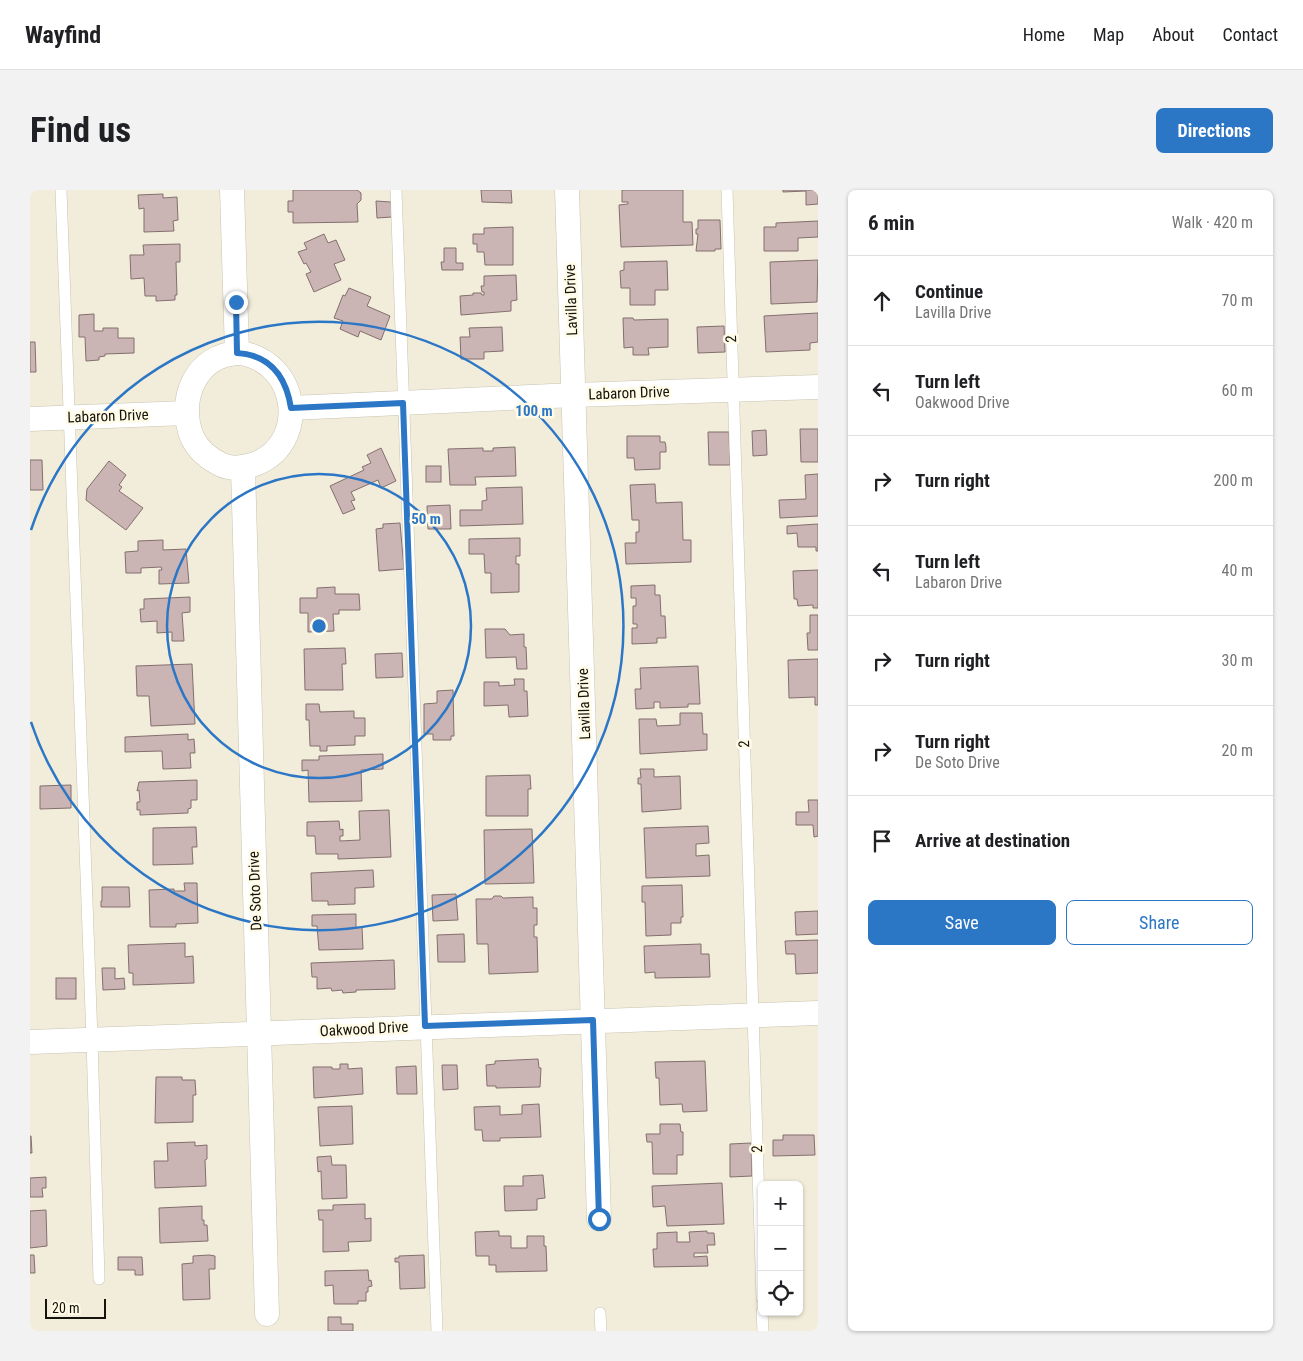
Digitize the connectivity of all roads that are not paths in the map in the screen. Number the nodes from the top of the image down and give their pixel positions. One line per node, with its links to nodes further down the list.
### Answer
1 (62, 190): 13 (lane)
2 (232, 190): 6 (street)
3 (396, 190): 10 (lane)
4 (567, 190): 9 (street, Lavilla Drive)
5 (727, 190): 8 (lane, 2)
6 (237, 353): 11 (street); 12 (street)
7 (818, 387): 8 (street, Labaron Drive)
8 (733, 390): 9 (street, Labaron Drive); 17 (lane, 2)
9 (574, 395): 10 (street, Labaron Drive); 18 (street, Lavilla Drive)
10 (403, 403): 11 (street, Labaron Drive); 19 (lane)
11 (291, 408): 15 (street)
12 (186, 413): 13 (street, Labaron Drive); 15 (street)
13 (70, 417): 14 (street, Labaron Drive); 21 (lane)
14 (30, 419)
15 (243, 468): 20 (street, De Soto Drive)
16 (818, 1013): 17 (street, Oakwood Drive)
17 (753, 1015): 18 (street, Oakwood Drive); 24 (lane, 2)
18 (593, 1020): 19 (street, Oakwood Drive); 23 (street, Lavilla Drive)
19 (425, 1026): 20 (street, Oakwood Drive); 29 (lane)
20 (259, 1034): 21 (street, Oakwood Drive); 27 (street, De Soto Drive)
21 (92, 1039): 22 (street, Oakwood Drive); 25 (lane)
22 (30, 1042)
23 (599, 1219)
24 (761, 1271)
25 (99, 1279)
26 (600, 1313): 30 (lane)
27 (267, 1314)
28 (762, 1316): 31 (lane)
29 (436, 1331)
30 (601, 1331)
31 (763, 1331)

